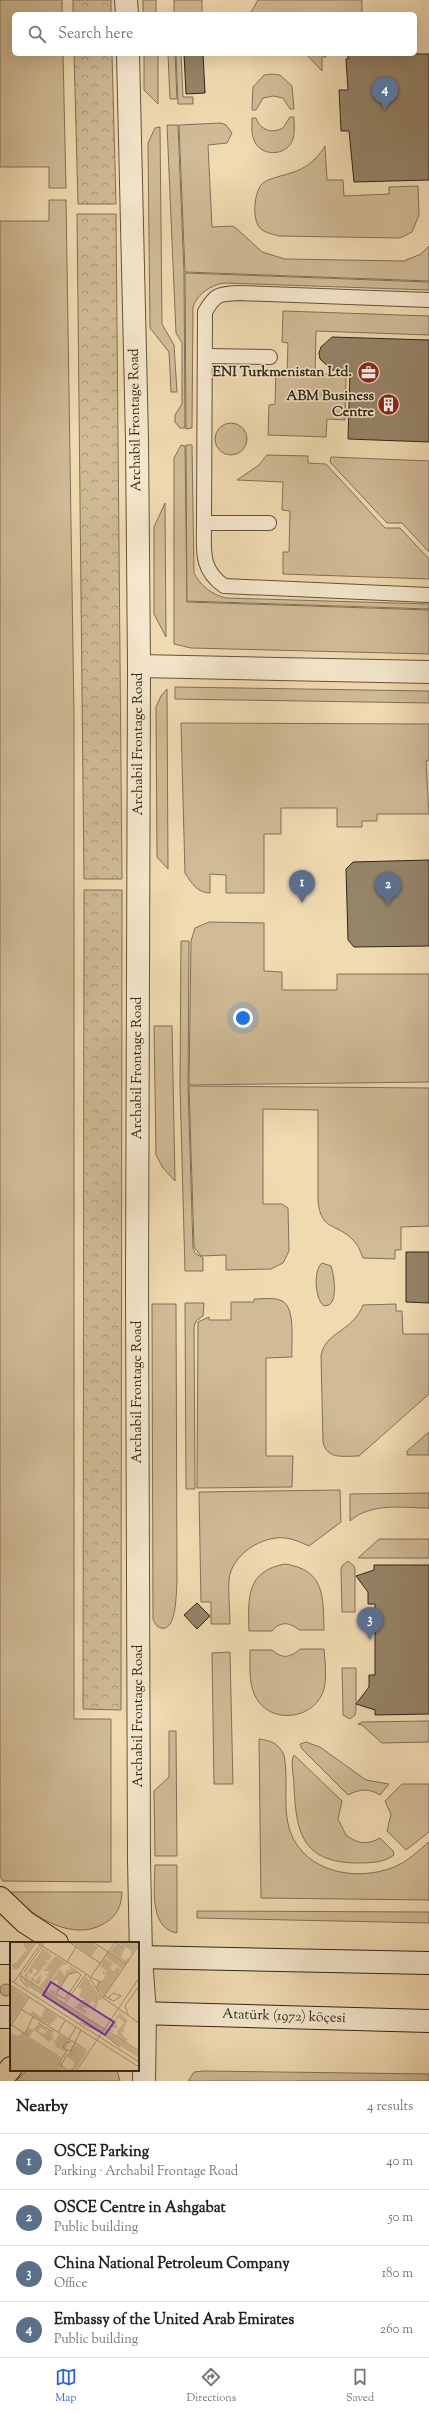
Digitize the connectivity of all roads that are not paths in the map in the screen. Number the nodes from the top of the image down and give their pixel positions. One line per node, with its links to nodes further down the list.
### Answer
1 (126, 0): 2 (street)
2 (127, 12)
3 (128, 56): 10 (street, Archabil Frontage Road)
4 (429, 300): 5 (lane)
5 (205, 356): 6 (lane); 7 (lane)
6 (270, 357)
7 (204, 523): 8 (lane); 9 (lane)
8 (269, 524)
9 (429, 594)
10 (139, 666): 11 (street); 14 (street, Archabil Frontage Road)
11 (429, 672)
12 (0, 1898): 13 (main road)
13 (55, 1942)
14 (140, 1957): 15 (street); 16 (street, Archabil Frontage Road)
15 (429, 1963)
16 (142, 2013): 17 (street, Atatürk (1972) köçesi); 20 (street, Archabil Frontage Road)
17 (429, 2021)
18 (10, 2069): 19 (main road)
19 (0, 2081)
20 (144, 2081)

